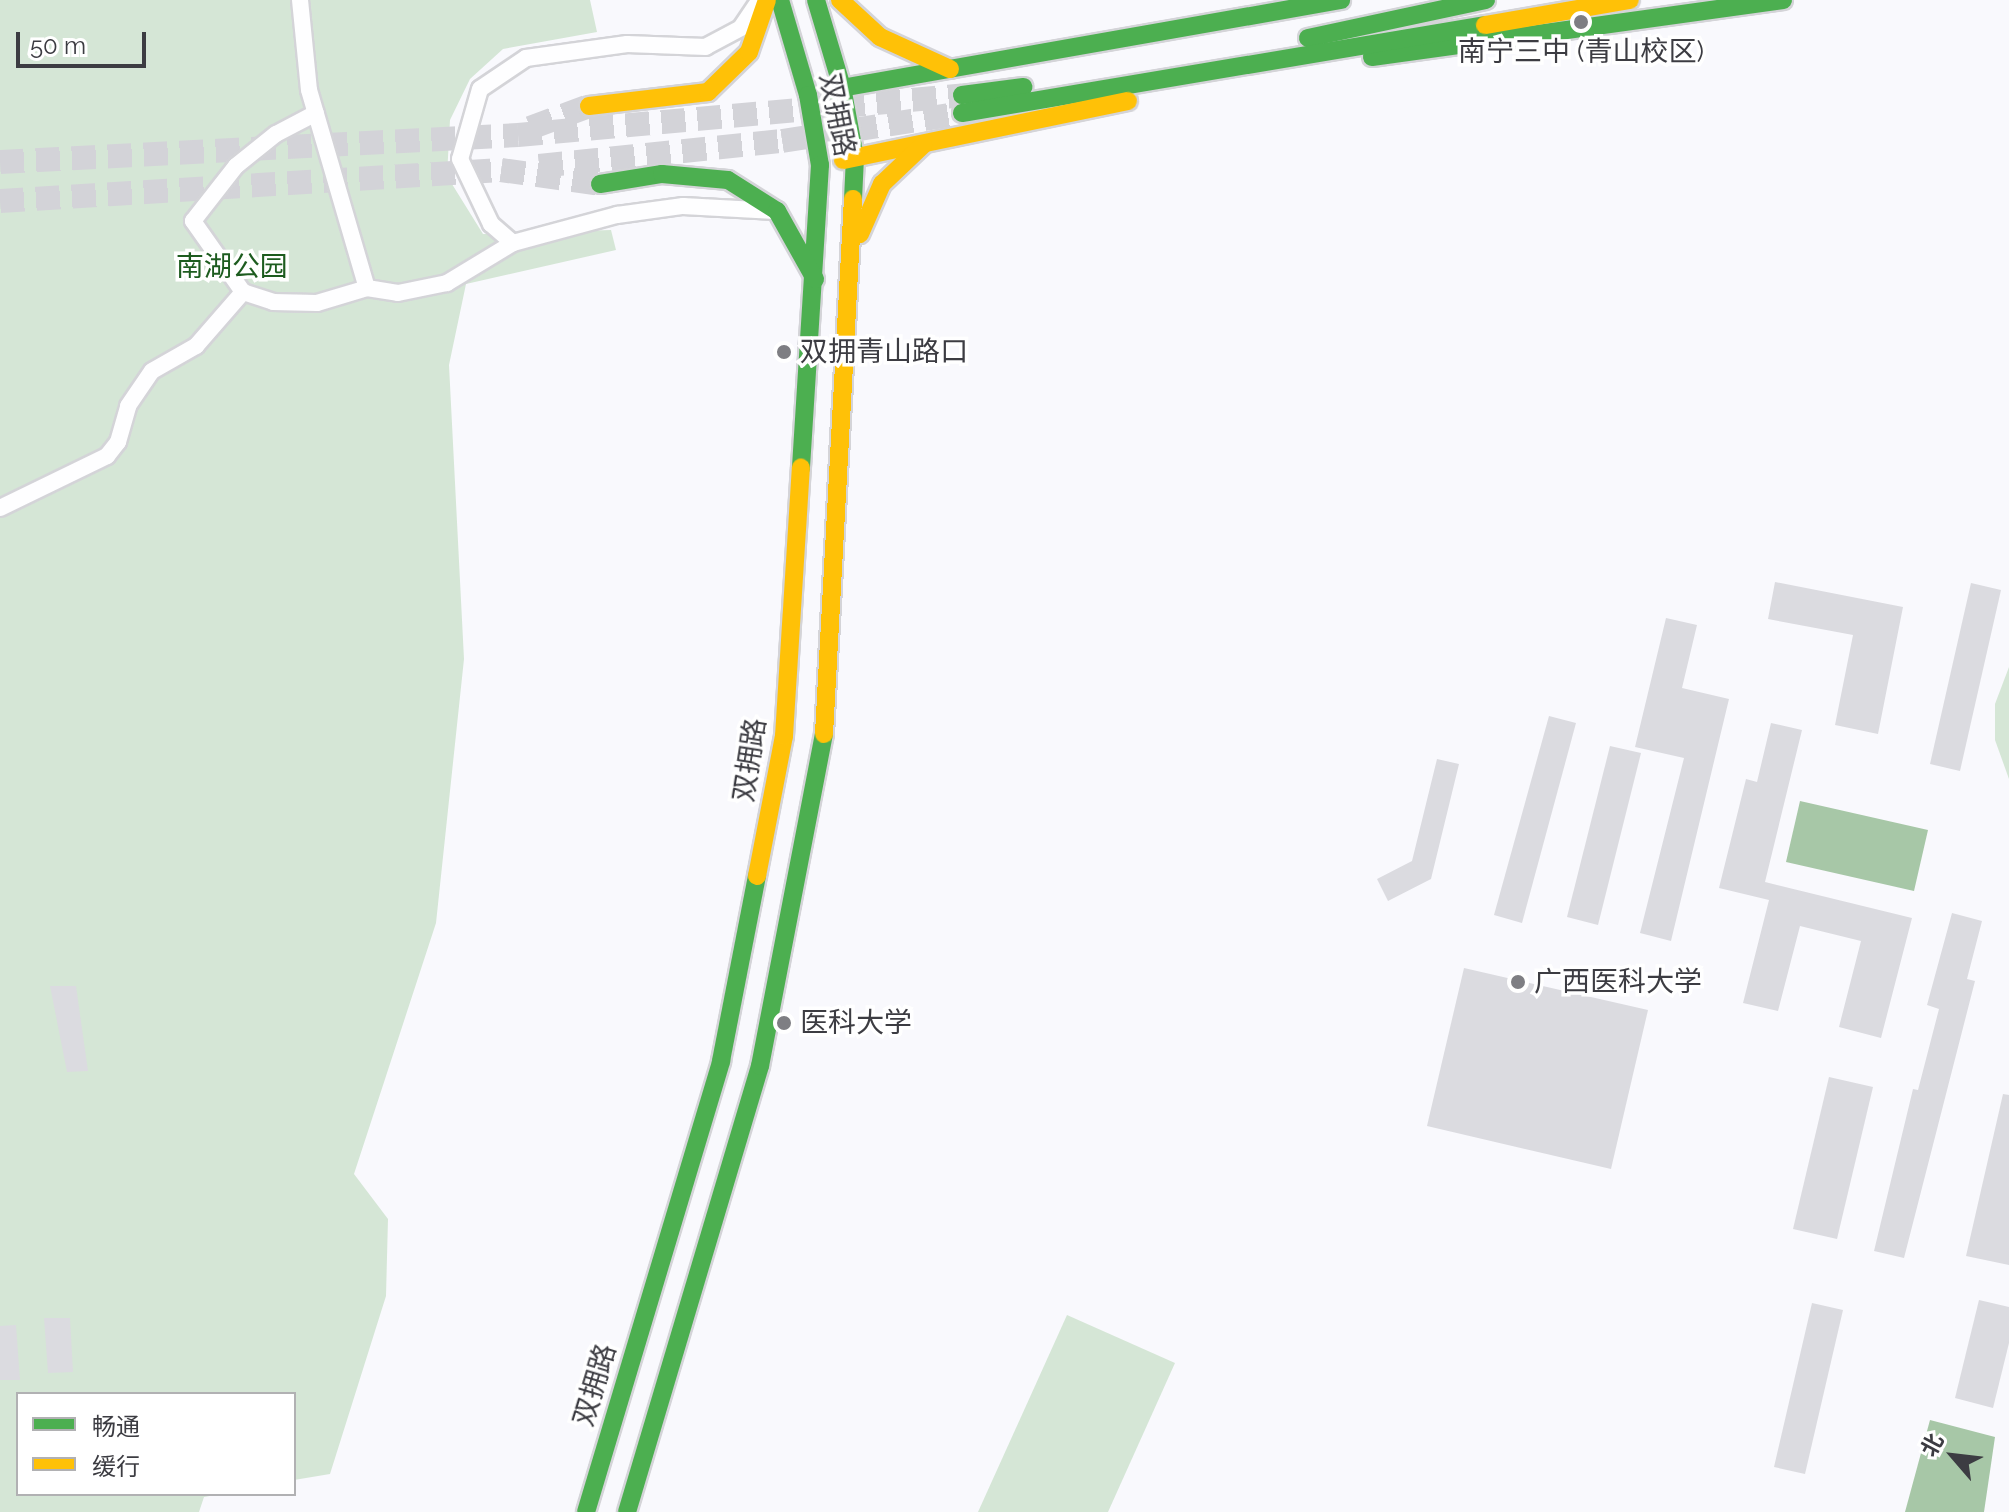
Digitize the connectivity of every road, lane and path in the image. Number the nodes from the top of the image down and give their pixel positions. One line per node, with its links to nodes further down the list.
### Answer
1 (300, 0): 19 (street)
2 (760, 0): 25 (street)
3 (767, 0): 18 (main road)
4 (780, 0): 17 (main road, 双拥路)
5 (816, 0): 16 (main road, 双拥路)
6 (840, 0): 15 (main road)
7 (1341, 0): 15 (main road)
8 (1415, 0): 12 (main road)
9 (1486, 0): 12 (main road)
10 (1630, 0): 13 (main road)
11 (1783, 0): 14 (main road)
12 (1444, 7): 13 (main road)
13 (1465, 26): 14 (main road)
14 (1372, 57): 20 (main road)
15 (956, 71): 16 (main road)
16 (842, 87): 17 (main road); 21 (main road, 双拥路)
17 (808, 95): 22 (main road, 双拥路)
18 (589, 106)
19 (316, 113): 28 (street); 29 (street)
20 (923, 145): 21 (main road); 26 (main road)
21 (855, 157): 22 (main road); 26 (main road, 双拥路)
22 (820, 165): 27 (main road, 双拥路)
23 (600, 184): 24 (main road)
24 (777, 211): 25 (street); 27 (main road)
25 (513, 243): 28 (street)
26 (853, 251): 32 (main road, 双拥路)
27 (815, 279): 31 (main road, 双拥路)
28 (367, 288): 29 (street)
29 (243, 292): 30 (street)
30 (0, 508)
31 (586, 1512)
32 (627, 1512)

